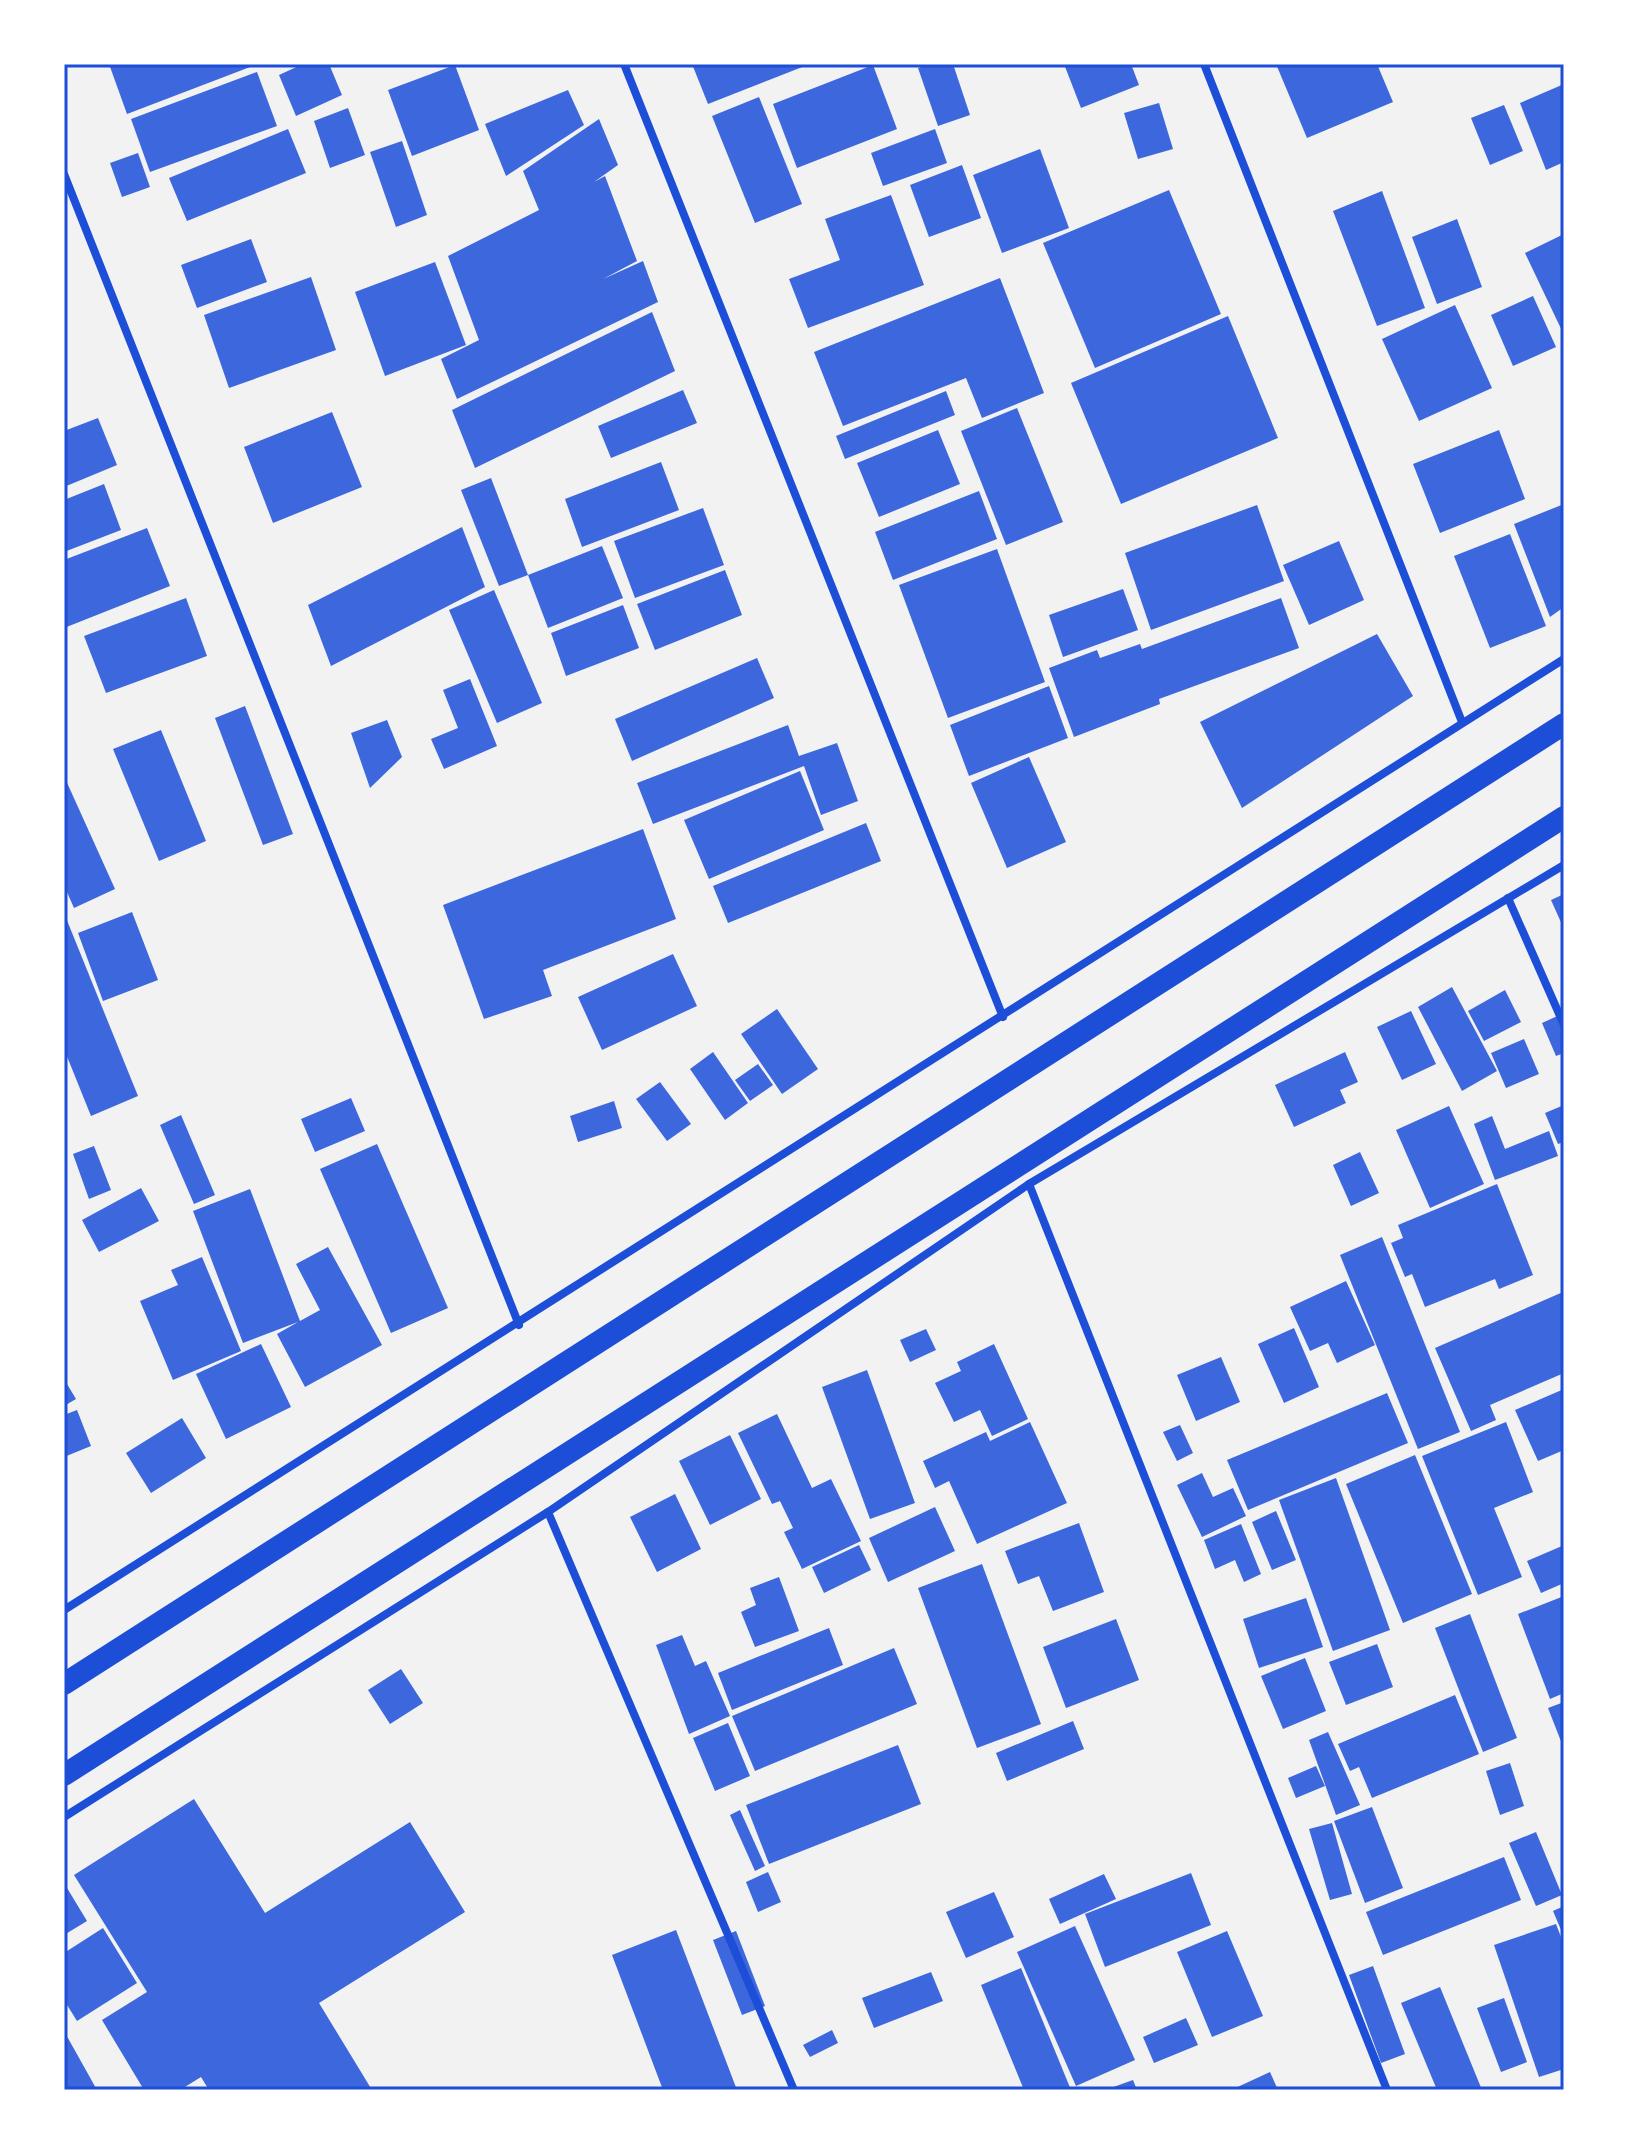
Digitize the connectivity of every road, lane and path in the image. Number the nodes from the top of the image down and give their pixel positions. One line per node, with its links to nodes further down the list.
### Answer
1 (624, 64): 10 (street)
2 (1204, 64): 5 (street)
3 (64, 174): 13 (street)
4 (1564, 659): 5 (street)
5 (1462, 722): 10 (street)
6 (1564, 724): 16 (highway)
7 (1564, 817): 17 (highway)
8 (1564, 865): 9 (street)
9 (1508, 898): 11 (street); 12 (street)
10 (1003, 1017): 13 (street)
11 (1564, 1025)
12 (1029, 1184): 14 (street); 20 (street)
13 (519, 1325): 15 (street)
14 (548, 1512): 18 (street); 19 (street)
15 (64, 1610)
16 (64, 1684)
17 (64, 1775)
18 (64, 1817)
19 (794, 2090)
20 (1387, 2090)

